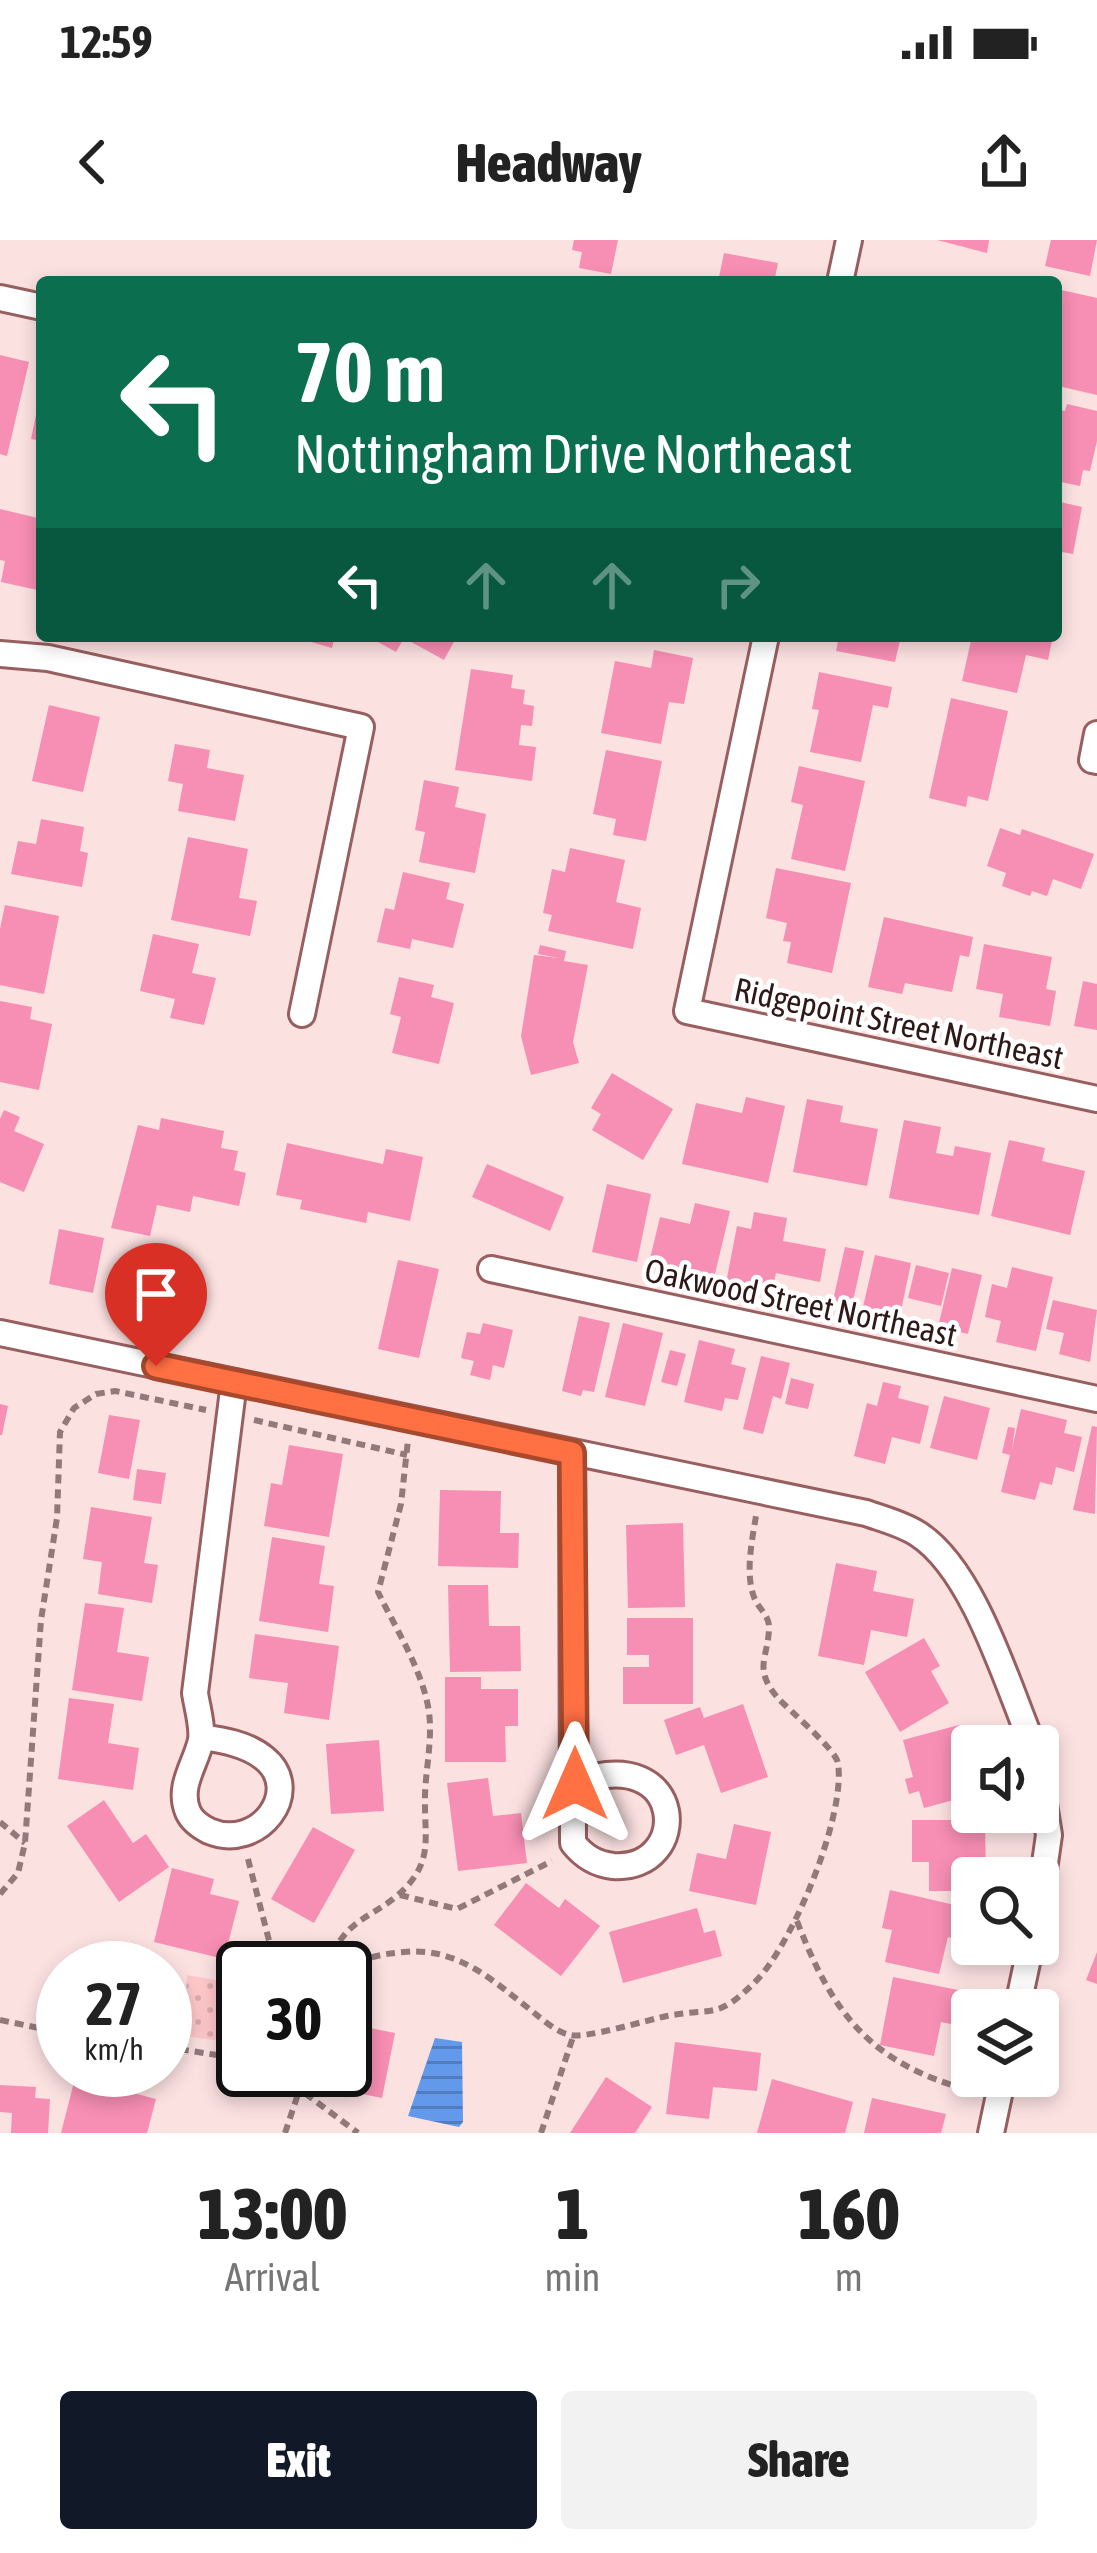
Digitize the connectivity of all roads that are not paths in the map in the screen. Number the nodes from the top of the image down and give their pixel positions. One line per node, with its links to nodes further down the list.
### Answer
1 (849, 240): 2 (street)
2 (841, 276)
3 (0, 298): 4 (street)
4 (36, 306)
5 (765, 642): 10 (street, Ridgepoint Street Northeast)
6 (0, 654): 9 (street)
7 (1097, 734): 8 (street)
8 (1094, 760)
9 (302, 1014)
10 (1097, 1099)
11 (491, 1269): 14 (street, Oakwood Street Northeast)
12 (0, 1333): 13 (street)
13 (234, 1382): 15 (street); 17 (street)
14 (1097, 1399)
15 (572, 1453): 16 (street); 18 (street)
16 (1024, 1725)
17 (202, 1737): 17 (street)
18 (575, 1784): 18 (street)
19 (999, 2097): 20 (street)
20 (991, 2133)

